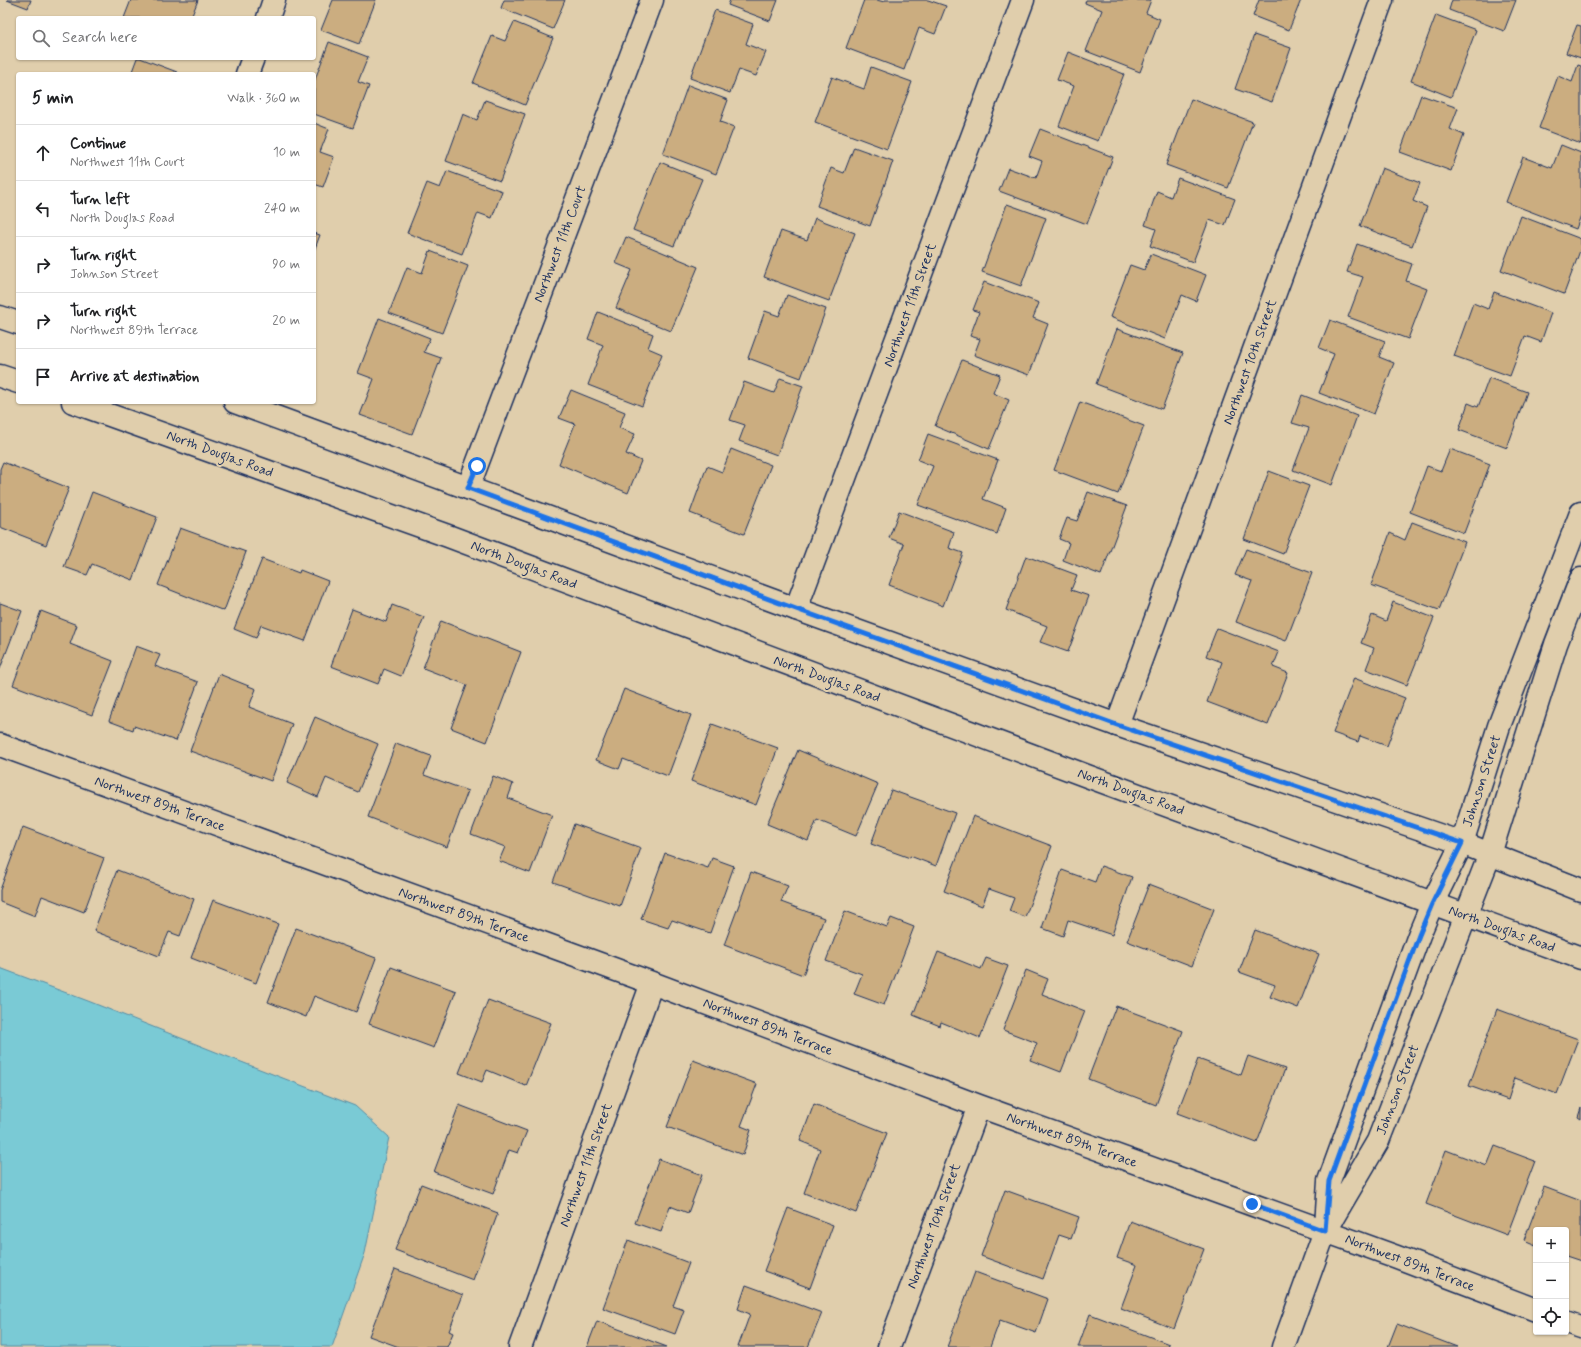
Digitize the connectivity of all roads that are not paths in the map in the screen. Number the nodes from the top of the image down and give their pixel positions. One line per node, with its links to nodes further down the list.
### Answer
1 (274, 0): 5 (street)
2 (652, 0): 14 (street, Northwest 11th Court)
3 (1023, 0): 17 (street, Northwest 11th Street)
4 (1382, 0): 18 (street, Northwest 10th Street)
5 (269, 16)
6 (252, 60): 7 (street)
7 (248, 72)
8 (0, 317): 9 (street)
9 (16, 322)
10 (0, 376): 11 (street)
11 (16, 381)
12 (79, 404): 23 (street, North Douglas Road)
13 (240, 404): 14 (street)
14 (468, 488): 17 (street)
15 (1581, 513): 20 (street, Johnson Street)
16 (1581, 580): 21 (street, Johnson Street)
17 (796, 609): 18 (street)
18 (1117, 725): 20 (street)
19 (0, 745): 26 (street, Northwest 89th Terrace)
20 (1462, 843): 21 (street); 23 (street, Johnson Street)
21 (1490, 854): 22 (street); 24 (street, Johnson Street)
22 (1581, 890)
23 (1432, 904): 24 (street, North Douglas Road); 28 (street, Johnson Street)
24 (1466, 916): 25 (street, North Douglas Road); 28 (street, Johnson Street)
25 (1581, 958)
26 (652, 983): 27 (street, Northwest 89th Terrace); 32 (street, Northwest 11th Street)
27 (978, 1106): 28 (street, Northwest 89th Terrace); 33 (street, Northwest 10th Street)
28 (1325, 1231): 29 (street, Northwest 89th Terrace); 34 (street, Johnson Street)
29 (1533, 1309)
30 (1569, 1323): 31 (street)
31 (1581, 1327)
32 (520, 1347)
33 (889, 1347)
34 (1283, 1347)

